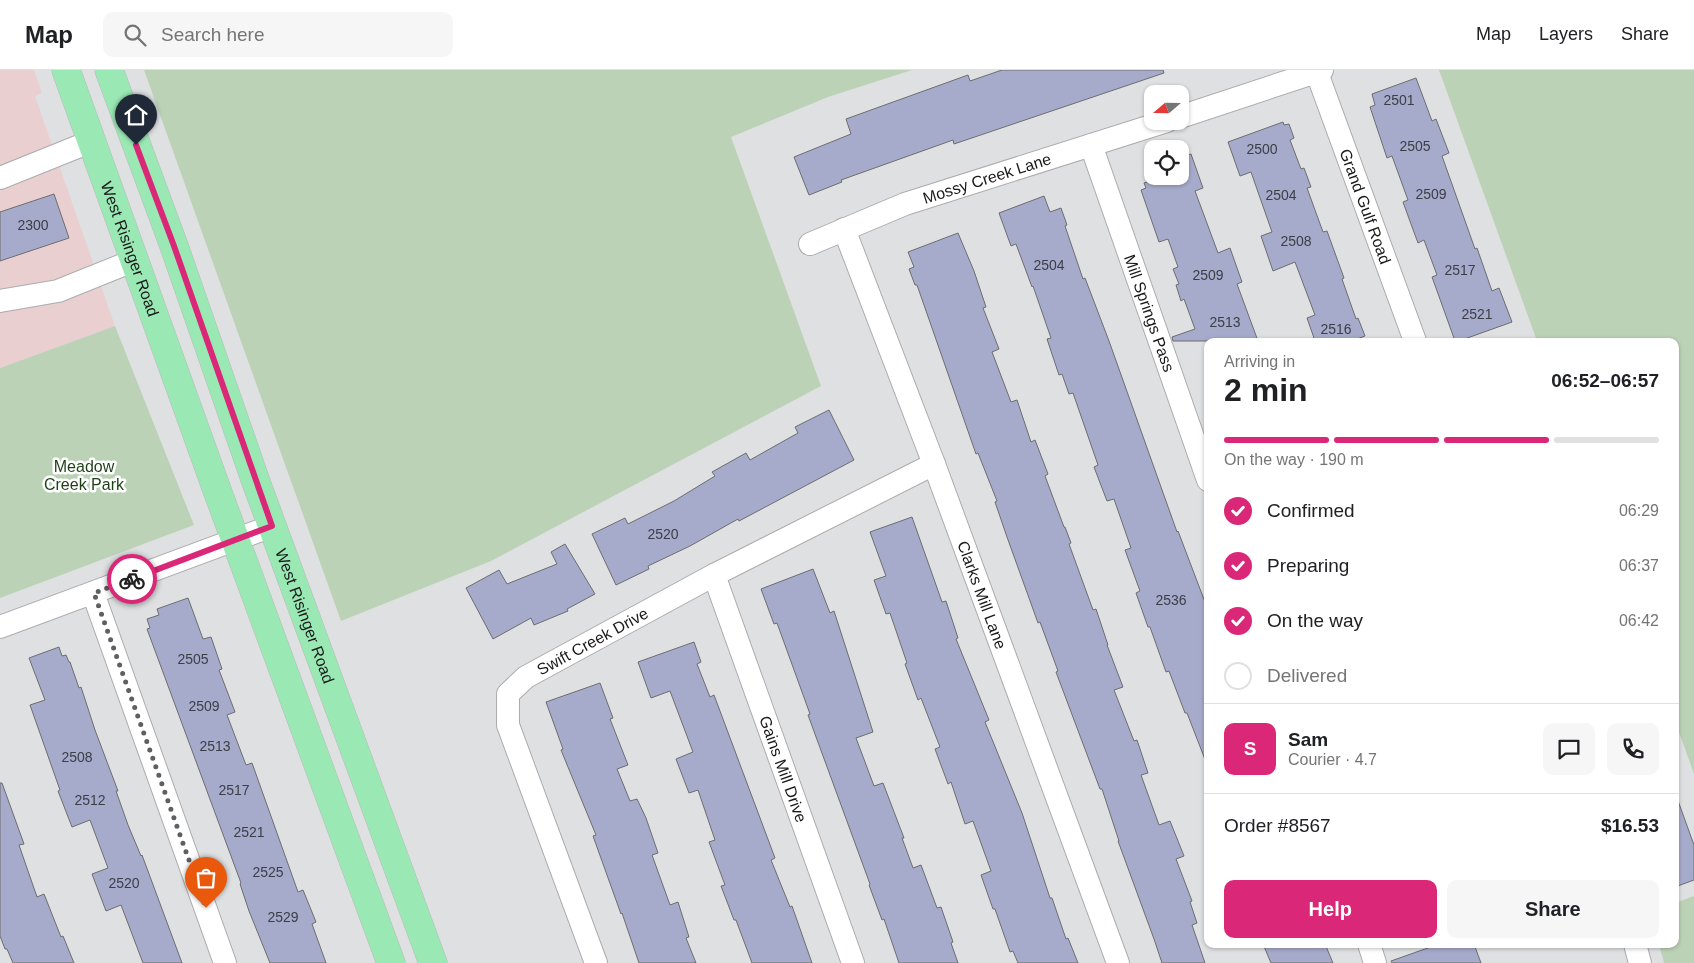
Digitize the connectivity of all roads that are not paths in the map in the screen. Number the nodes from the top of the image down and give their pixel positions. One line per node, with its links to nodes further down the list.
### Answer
1 (66, 70): 6 (main road, West Risinger Road)
2 (109, 70): 13 (main road, West Risinger Road)
3 (1320, 71): 4 (street); 14 (street, Grand Gulf Road)
4 (1189, 114)
5 (1144, 129): 7 (street, Mossy Creek Lane)
6 (92, 142): 8 (street); 11 (main road, West Risinger Road); 13 (main road)
7 (1092, 146): 9 (street, Mossy Creek Lane); 16 (street, Mill Springs Pass)
8 (0, 178)
9 (844, 229): 10 (street, Mossy Creek Lane); 15 (street, Clarks Mill Lane)
10 (810, 244)
11 (135, 260): 12 (street); 18 (main road, West Risinger Road)
12 (0, 301)
13 (194, 306): 17 (main road, West Risinger Road)
14 (1414, 338)
15 (934, 464): 19 (street, Swift Creek Drive); 29 (street, Clarks Mill Lane)
16 (1204, 468)
17 (272, 526): 18 (street); 26 (main road, West Risinger Road)
18 (235, 540): 20 (street); 25 (main road, West Risinger Road)
19 (714, 575): 27 (street, Swift Creek Drive); 28 (street, Gains Mill Drive)
20 (94, 593): 21 (street); 24 (street)
21 (0, 626)
22 (1370, 948): 30 (street)
23 (1636, 948): 31 (street)
24 (226, 963)
25 (391, 963)
26 (433, 963)
27 (596, 963)
28 (853, 963)
29 (1118, 963)
30 (1375, 963)
31 (1640, 963)

